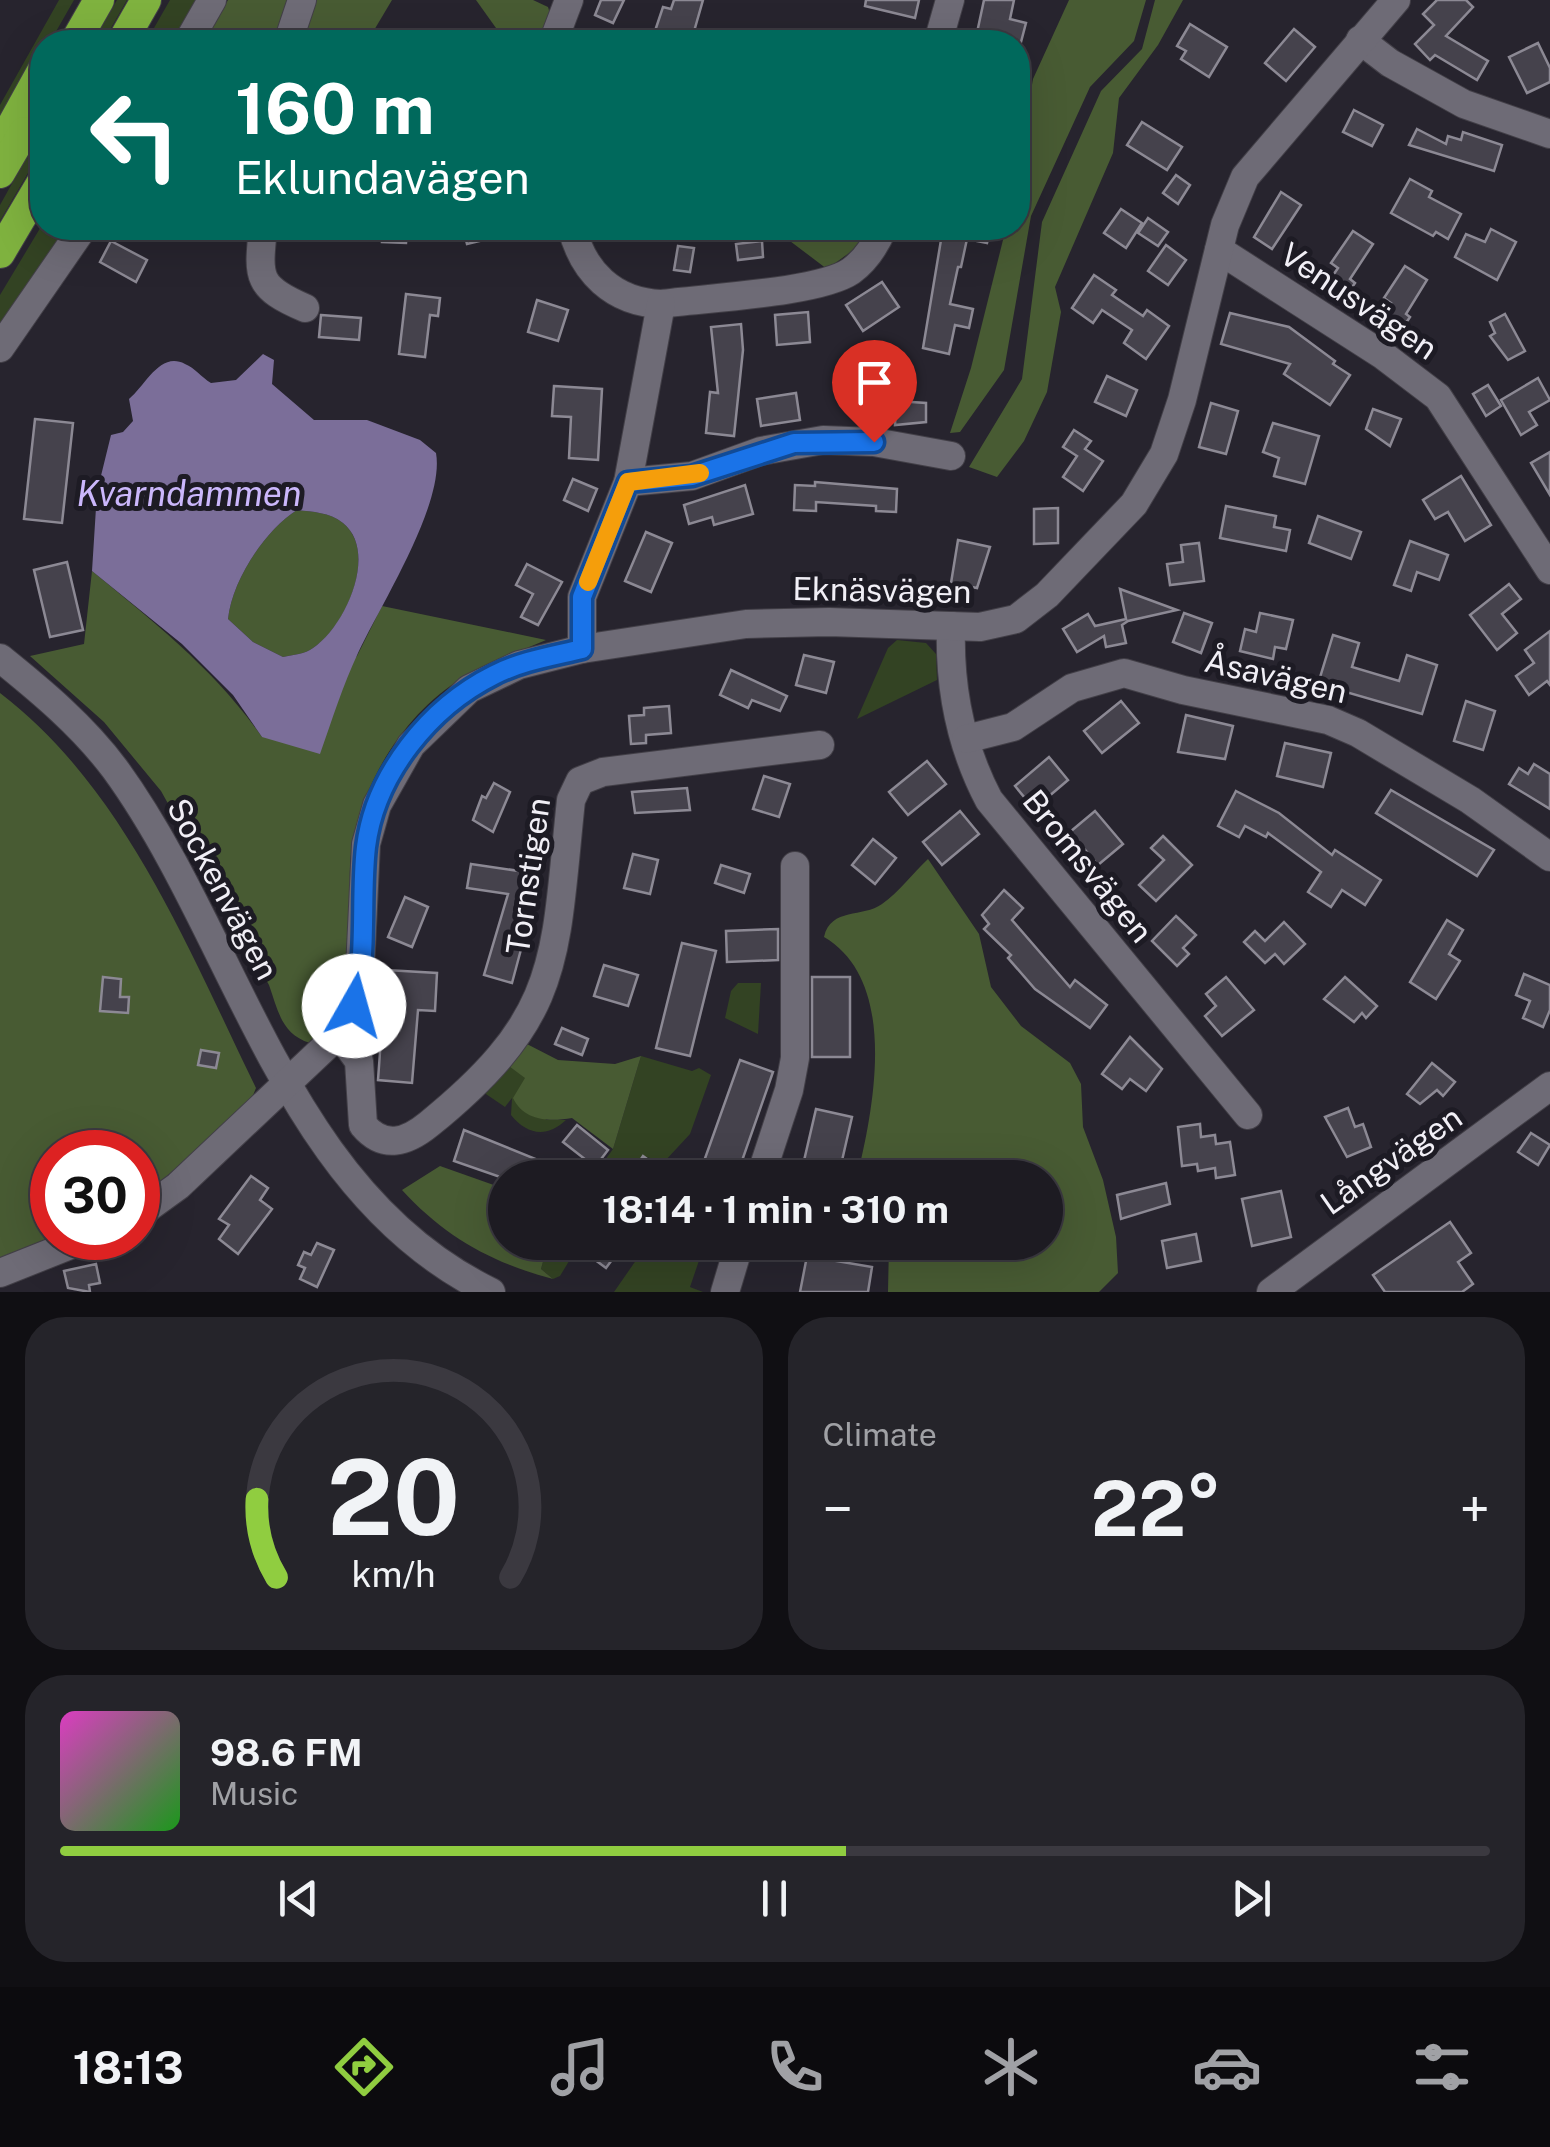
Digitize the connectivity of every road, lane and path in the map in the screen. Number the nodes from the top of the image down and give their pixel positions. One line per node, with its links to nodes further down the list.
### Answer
1 (82, 0): 9 (highway)
2 (99, 0): 10 (highway)
3 (146, 0): 11 (highway)
4 (212, 0): 12 (street)
5 (302, 0): 13 (street)
6 (569, 0): 14 (street)
7 (950, 0): 15 (street)
8 (1396, 0): 16 (street, Eknäsvägen)
9 (65, 30)
10 (82, 30)
11 (129, 30)
12 (195, 30)
13 (292, 30)
14 (558, 30)
15 (941, 30)
16 (1360, 40): 19 (street); 27 (street, Eknäsvägen)
17 (30, 93): 20 (highway)
18 (30, 120): 21 (highway)
19 (1550, 134)
20 (0, 148)
21 (0, 173)
22 (30, 202): 28 (highway)
23 (74, 240): 31 (street)
24 (262, 240): 30 (street)
25 (576, 240): 29 (street)
26 (876, 240): 29 (street)
27 (1218, 250): 34 (street, Venusvägen); 35 (street, Eknäsvägen)
28 (0, 253)
29 (660, 304): 33 (street)
30 (305, 308)
31 (0, 348)
32 (951, 456): 33 (street)
33 (628, 482): 36 (street)
34 (1550, 570)
35 (951, 626): 36 (street, Eknäsvägen); 38 (street, Bromsvägen)
36 (582, 649): 42 (street, Eknäsvägen)
37 (0, 658): 43 (street, Sockenvägen)
38 (966, 738): 40 (street, Åsavägen); 45 (street, Bromsvägen)
39 (820, 745): 42 (street, Tornstigen)
40 (1550, 858)
41 (795, 866): 46 (street)
42 (339, 1034): 43 (street, Eknäsvägen)
43 (286, 1086): 47 (street, Eknäsvägen); 51 (street, Sockenvägen)
44 (1550, 1086): 53 (street, Långvägen)
45 (1248, 1114)
46 (766, 1160)
47 (160, 1200)
48 (33, 1260): 50 (street)
49 (735, 1260): 52 (street)
50 (0, 1273)
51 (491, 1292)
52 (725, 1292)
53 (1272, 1292)

